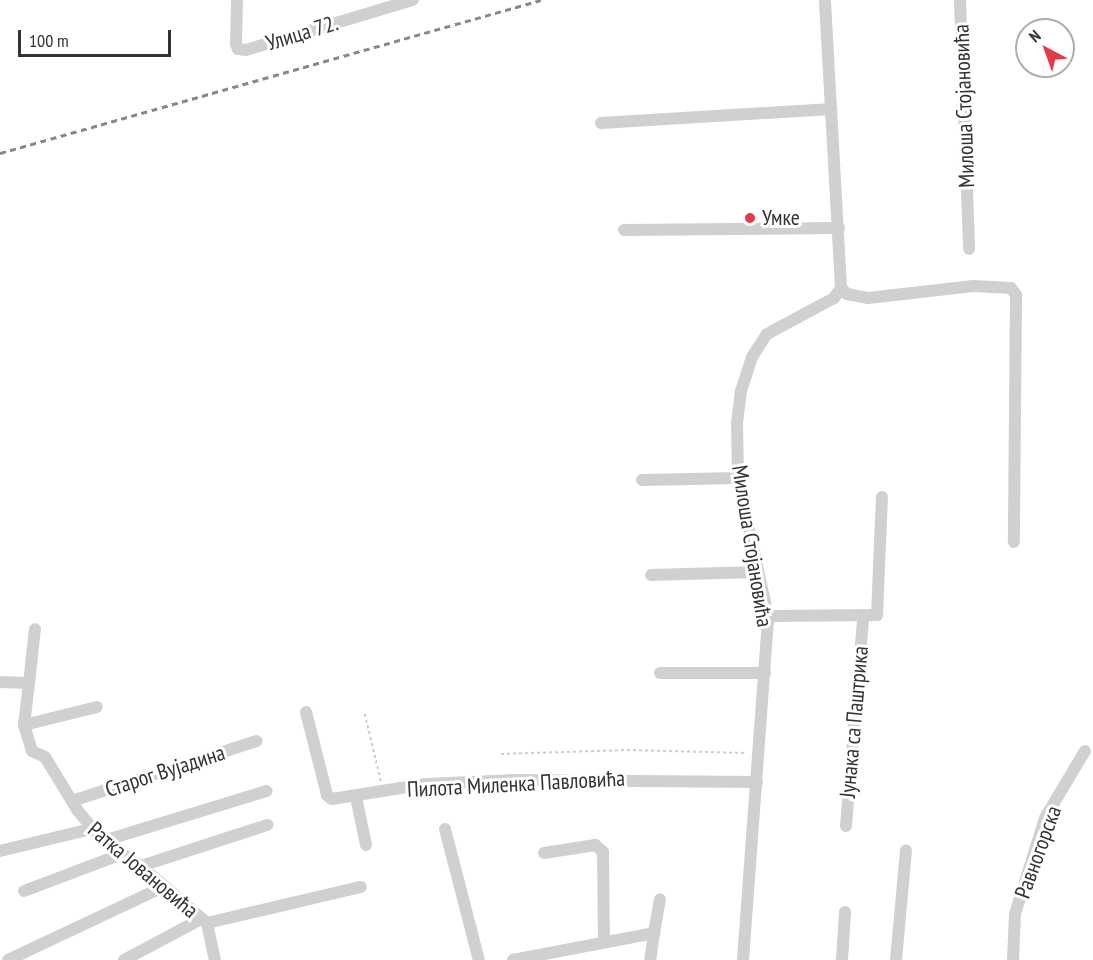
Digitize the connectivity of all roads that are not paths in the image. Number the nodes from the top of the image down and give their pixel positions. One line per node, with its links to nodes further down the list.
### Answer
1 (237, 0): 2 (street, Улица 72.)
2 (413, 0)
3 (825, 0): 5 (street)
4 (960, 0): 9 (street, Милоша Стојановића)
5 (832, 109): 6 (street); 7 (street)
6 (601, 123)
7 (839, 228): 8 (street); 10 (street)
8 (624, 230)
9 (969, 249)
10 (841, 288): 11 (street, Милоша Стојановића); 14 (street)
11 (738, 478): 12 (street); 15 (street, Милоша Стојановића)
12 (642, 480)
13 (882, 497): 18 (street, Јунака са Паштрика)
14 (1014, 542)
15 (758, 572): 16 (street); 17 (street, Милоша Стојановића)
16 (651, 575)
17 (768, 616): 18 (street, Јунака са Паштрика); 21 (street, Милоша Стојановића)
18 (863, 618): 34 (street, Јунака са Паштрика)
19 (35, 629): 23 (street, Ратка Јовановића)
20 (660, 673): 21 (street)
21 (765, 674): 29 (street, Милоша Стојановића)
22 (0, 682): 23 (street)
23 (29, 683): 26 (street, Ратка Јовановића)
24 (97, 707): 26 (street)
25 (306, 712): 31 (street, Пилота Миленка Павловића)
26 (24, 725): 32 (street, Ратка Јовановића)
27 (257, 741): 32 (street, Старог Вујадина)
28 (1085, 751): 61 (street, Равногорска)
29 (757, 782): 31 (street, Пилота Миленка Павловића); 58 (street, Милоша Стојановића)
30 (267, 791): 37 (street)
31 (356, 797): 38 (street)
32 (72, 801): 35 (street, Ратка Јовановића)
33 (267, 825): 43 (street)
34 (846, 826)
35 (91, 829): 37 (street, Ратка Јовановића); 40 (street)
36 (445, 829): 55 (street)
37 (104, 841): 42 (street, Ратка Јовановића)
38 (366, 845)
39 (906, 850): 60 (street)
40 (0, 851)
41 (544, 853): 51 (street)
42 (122, 854): 43 (street, Ратка Јовановића); 46 (street)
43 (141, 866): 44 (street, Ратка Јовановића)
44 (163, 886): 49 (street, Ратка Јовановића); 52 (street)
45 (361, 887): 49 (street)
46 (24, 891)
47 (660, 900): 50 (street)
48 (845, 912): 59 (street)
49 (204, 921): 53 (street); 54 (street, Ратка Јовановића)
50 (654, 933): 51 (street); 57 (street)
51 (604, 942): 56 (street)
52 (8, 960)
53 (124, 960)
54 (215, 960)
55 (479, 960)
56 (513, 960)
57 (650, 960)
58 (743, 960)
59 (842, 960)
60 (896, 960)
61 (1012, 960)

